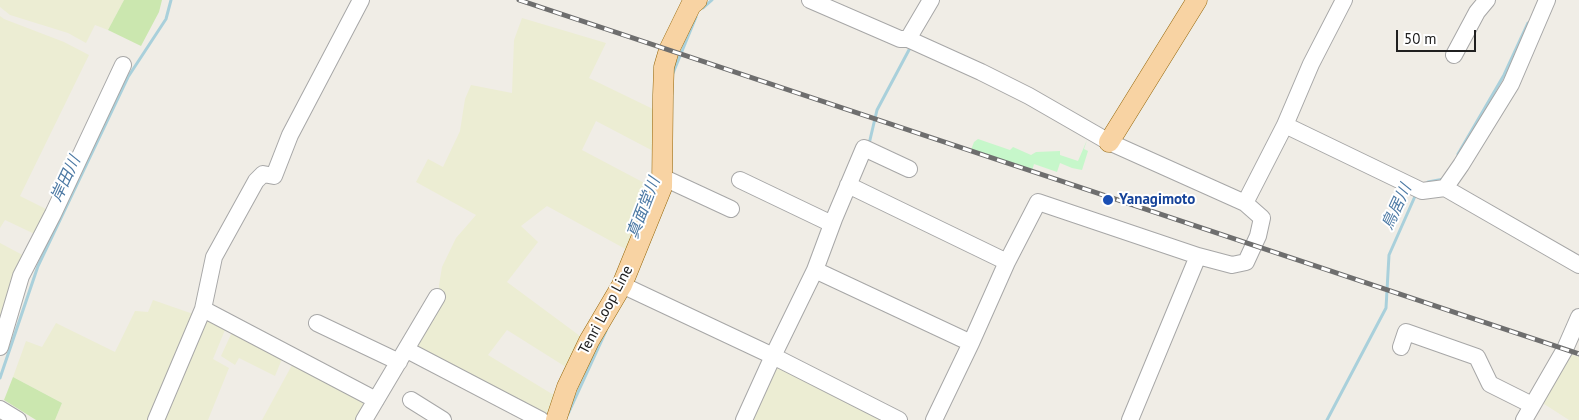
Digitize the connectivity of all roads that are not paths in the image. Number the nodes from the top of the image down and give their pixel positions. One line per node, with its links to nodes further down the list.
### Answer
1 (361, 0): 28 (street)
2 (698, 0): 15 (main road, Tenri Loop Line)
3 (810, 0): 9 (street)
4 (931, 0): 9 (street)
5 (1197, 0): 13 (main road)
6 (1344, 0): 12 (street)
7 (1486, 0): 10 (street)
8 (1547, 0): 18 (street)
9 (908, 39): 13 (street)
10 (1454, 56)
11 (123, 66): 32 (street)
12 (1285, 125): 18 (street); 19 (street)
13 (1109, 142): 19 (street)
14 (909, 169): 17 (street)
15 (662, 177): 20 (street); 26 (main road, Tenri Loop Line)
16 (740, 180): 21 (street)
17 (848, 185): 21 (street); 23 (street)
18 (1445, 188): 24 (street)
19 (1245, 203): 22 (street)
20 (731, 209)
21 (832, 224): 25 (street)
22 (1198, 256): 23 (street); 49 (street)
23 (1007, 262): 31 (street)
24 (1579, 264)
25 (815, 270): 31 (street); 35 (street)
26 (622, 285): 35 (street); 45 (main road, Tenri Loop Line)
27 (437, 297): 34 (street)
28 (203, 309): 36 (street); 41 (street)
29 (1579, 317): 38 (street)
30 (317, 323): 34 (street)
31 (971, 343): 48 (street)
32 (0, 347)
33 (1401, 348): 38 (street)
34 (403, 356): 36 (street); 44 (street)
35 (773, 356): 46 (street); 47 (street)
36 (376, 400): 42 (street)
37 (411, 400): 43 (street)
38 (1532, 404): 50 (street)
39 (0, 409): 40 (street)
40 (18, 420)
41 (156, 420)
42 (364, 420)
43 (443, 420)
44 (541, 420)
45 (556, 420)
46 (744, 420)
47 (899, 420)
48 (934, 420)
49 (1130, 420)
50 (1524, 420)

